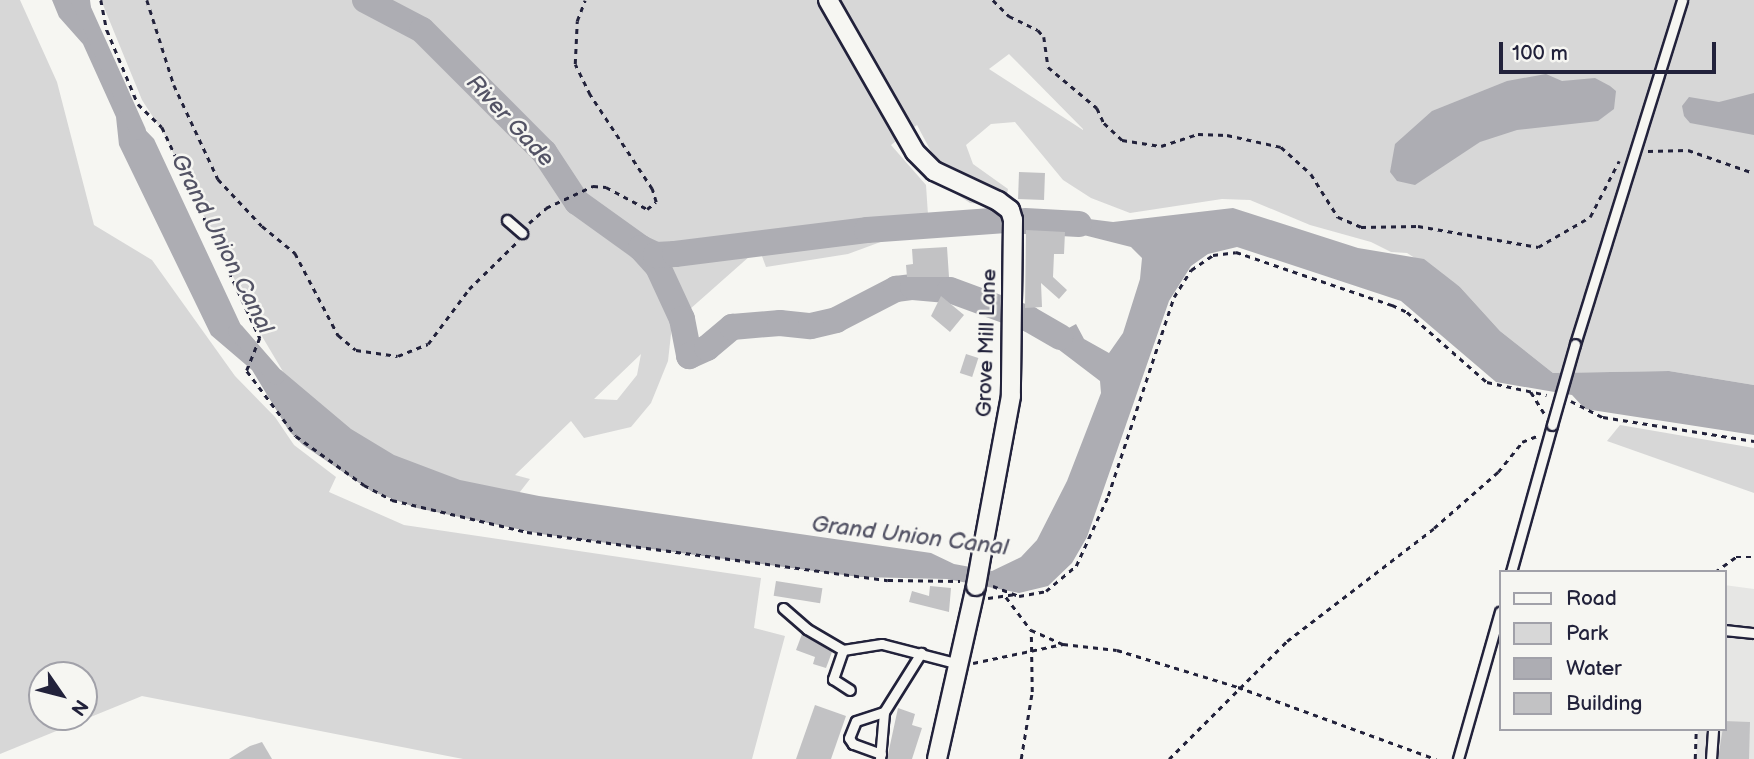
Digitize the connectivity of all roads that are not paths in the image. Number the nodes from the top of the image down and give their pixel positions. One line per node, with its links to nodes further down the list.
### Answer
1 (828, 0): 12 (street, Grove Mill Lane, bridge)
2 (1682, 0): 5 (lane, bridge)
3 (507, 220): 4 (lane)
4 (522, 233)
5 (1512, 570)
6 (783, 608): 10 (lane)
7 (1498, 618): 18 (lane)
8 (1726, 630): 9 (lane)
9 (1754, 633)
10 (843, 650): 11 (lane); 13 (lane)
11 (921, 653): 12 (lane); 14 (lane)
12 (959, 664): 17 (street, Grove Mill Lane)
13 (850, 690)
14 (884, 712): 16 (lane); 16 (lane)
15 (1713, 731): 19 (lane)
16 (881, 757)
17 (937, 759)
18 (1458, 759)
19 (1711, 759)

